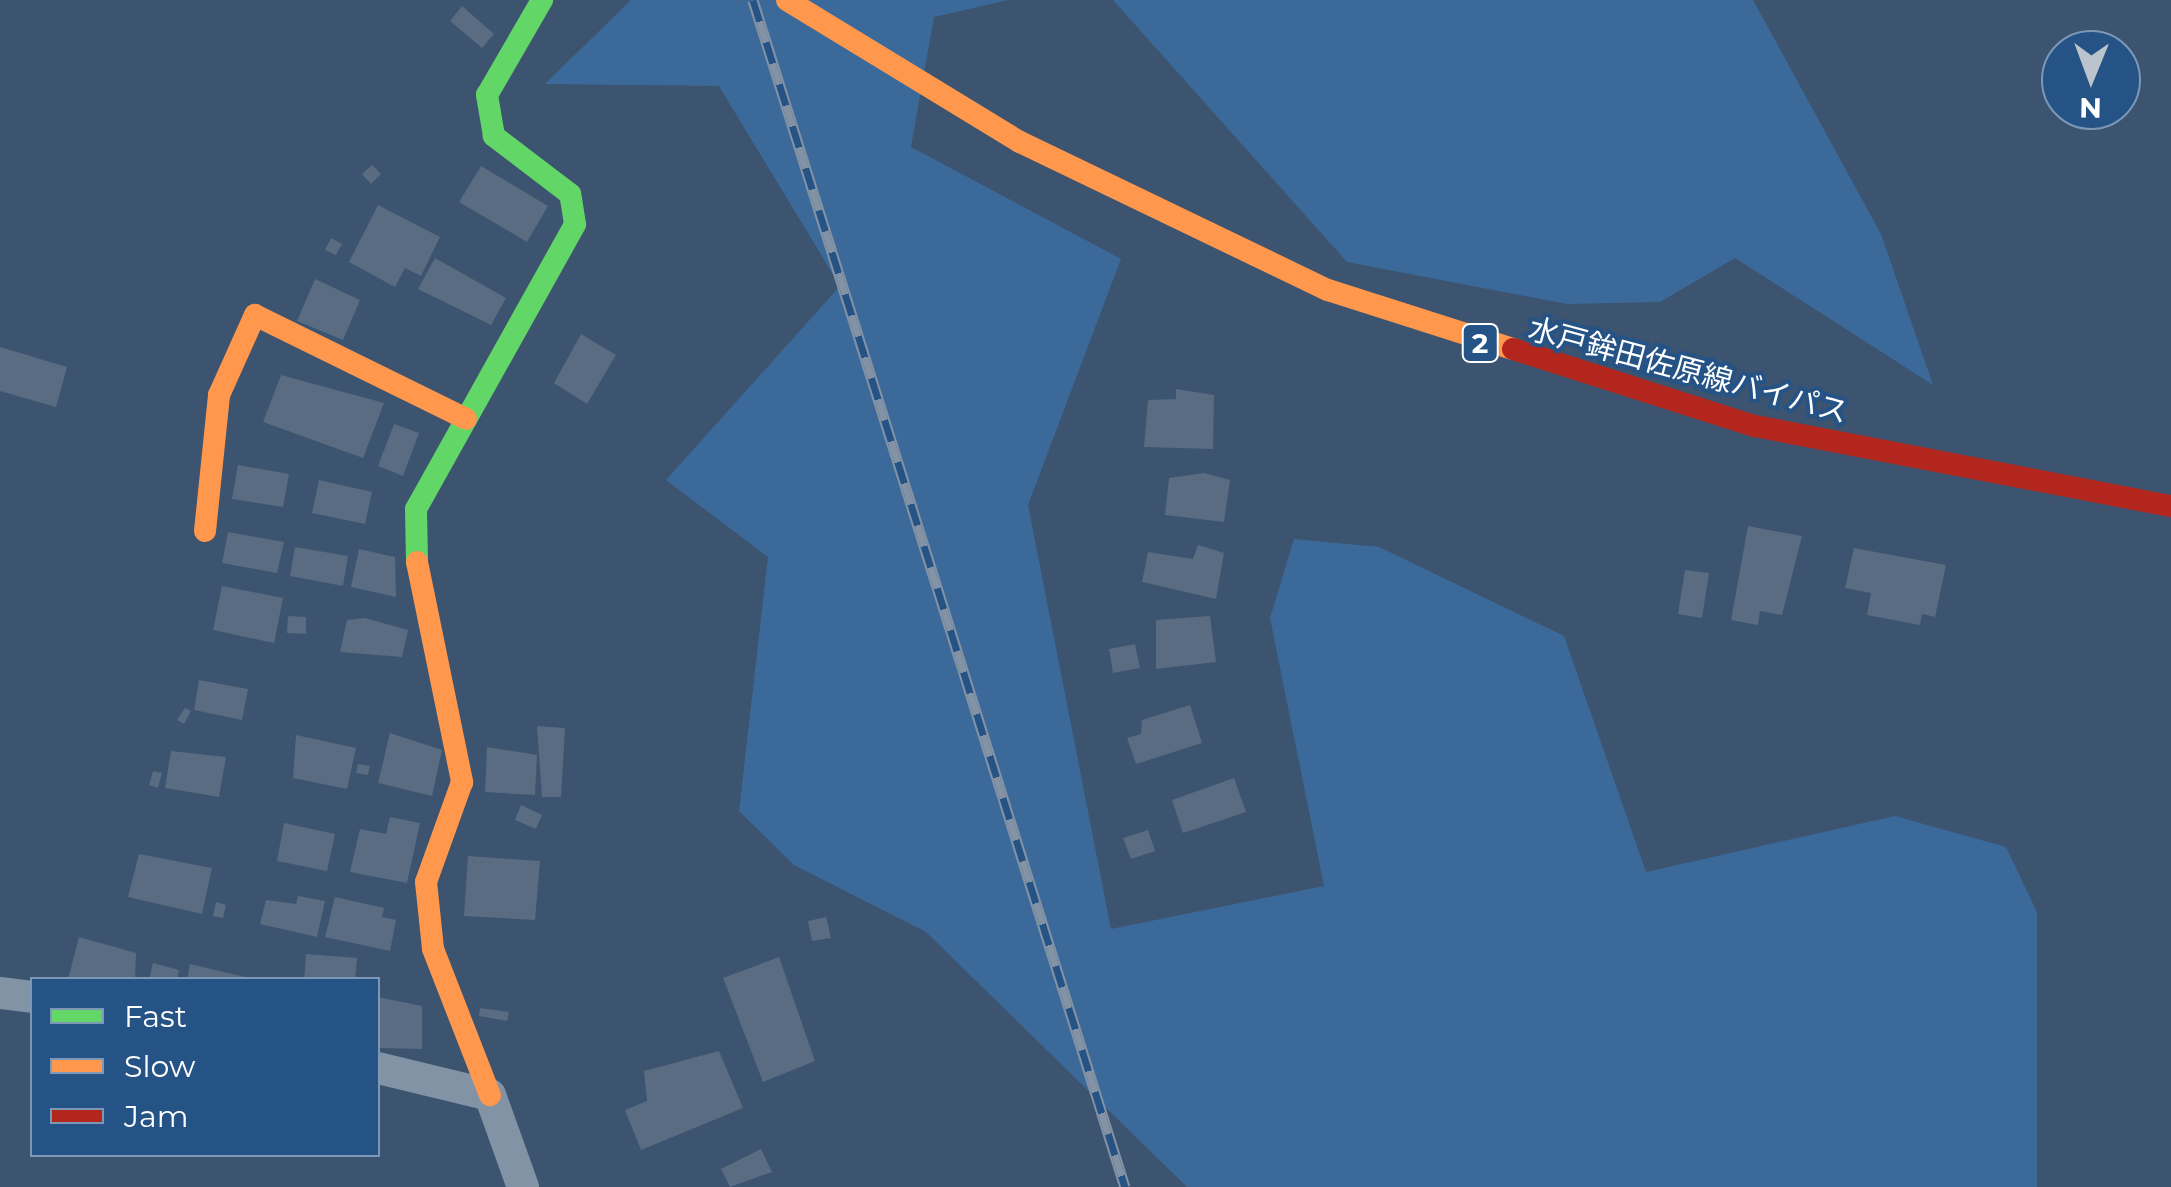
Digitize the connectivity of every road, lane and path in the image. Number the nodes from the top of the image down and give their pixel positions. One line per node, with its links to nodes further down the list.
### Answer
1 (542, 0): 3 (street)
2 (788, 0): 4 (street, 水戸鉾田佐原線バイパス / 2)
3 (466, 419): 5 (street); 9 (street)
4 (2171, 506)
5 (206, 531)
6 (0, 993): 7 (street)
7 (30, 998)
8 (380, 1068): 9 (street)
9 (490, 1095): 10 (street)
10 (528, 1183)

